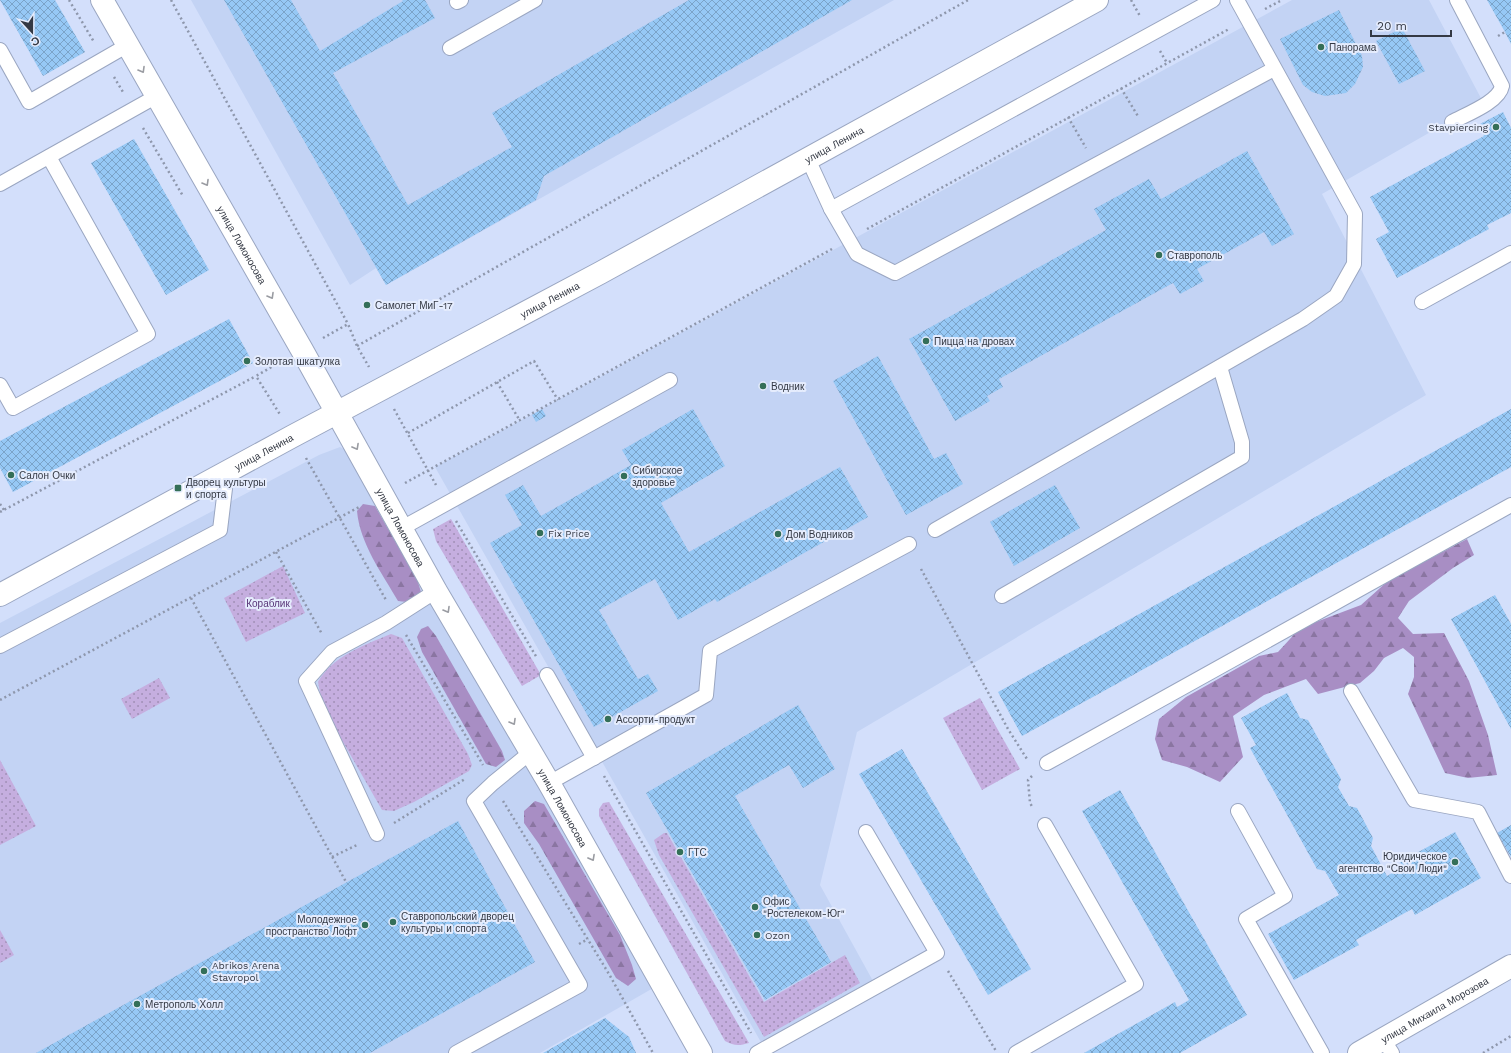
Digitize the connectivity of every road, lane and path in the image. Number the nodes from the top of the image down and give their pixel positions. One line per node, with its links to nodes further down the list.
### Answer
1 (69, 0): 15 (path)
2 (102, 0): 12 (street, улица Ломоносова)
3 (171, 0): 32 (path)
4 (535, 0): 13 (lane)
5 (968, 0): 33 (path)
6 (1098, 0): 24 (street, улица Ленина)
7 (1213, 0): 28 (lane)
8 (1237, 0): 11 (lane)
9 (1282, 0): 11 (path)
10 (1457, 0): 21 (lane)
11 (1247, 19): 16 (lane); 17 (path)
12 (128, 45): 15 (lane); 18 (street, улица Ломоносова, one-way to 18)
13 (450, 48)
14 (0, 50): 15 (lane)
15 (104, 59): 19 (path)
16 (1274, 69): 22 (lane); 36 (lane)
17 (1121, 88): 20 (path); 22 (path)
18 (157, 96): 19 (lane); 42 (street, улица Ломоносова, one-way to 42)
19 (132, 109): 23 (lane); 27 (path)
20 (1068, 117): 25 (path); 29 (path)
21 (1452, 122)
22 (1150, 136): 25 (lane)
23 (49, 157): 26 (lane); 40 (lane)
24 (808, 159): 28 (lane); 42 (street, улица Ленина)
25 (1096, 164): 29 (lane)
26 (0, 184)
27 (184, 198)
28 (831, 209): 29 (lane)
29 (849, 240): 41 (path)
30 (1511, 253): 31 (lane)
31 (1422, 302)
32 (348, 324)
33 (357, 346)
34 (276, 355): 35 (path)
35 (280, 362)
36 (1220, 367): 56 (lane); 62 (lane)
37 (256, 376): 53 (path)
38 (670, 380): 51 (lane)
39 (497, 382): 41 (path); 43 (path); 44 (path)
40 (0, 385)
41 (558, 400): 43 (path)
42 (337, 413): 47 (street, улица Ленина); 55 (street, улица Ломоносова, one-way to 55)
43 (520, 421): 46 (path)
44 (408, 433)
45 (424, 462): 46 (path)
46 (428, 471): 48 (path); 51 (path)
47 (227, 472): 61 (street, улица Ленина); 64 (lane)
48 (402, 485)
49 (368, 503): 58 (path)
50 (0, 504): 53 (path)
51 (446, 504): 55 (lane); 66 (path)
52 (1511, 505): 71 (lane)
53 (4, 510): 54 (path)
54 (0, 512)
55 (402, 528): 60 (street, улица Ломоносова)
56 (935, 530)
57 (909, 544): 70 (lane)
58 (276, 552): 63 (path); 65 (path)
59 (921, 569): 72 (path)
60 (436, 590): 65 (lane); 69 (street, улица Ломоносова, one-way to 69)
61 (0, 595)
62 (1002, 596)
63 (191, 598): 68 (path); 79 (path)
64 (0, 646)
65 (332, 652): 78 (lane)
66 (547, 675): 70 (lane)
67 (1351, 691): 80 (lane)
68 (0, 700)
69 (531, 752): 74 (street, улица Ломоносова); 87 (lane)
70 (594, 758): 74 (lane); 86 (path)
71 (1047, 763): 72 (path)
72 (1036, 773): 76 (path)
73 (470, 776): 78 (path)
74 (549, 783): 88 (street, улица Ломоносова, one-way to 88)
75 (1238, 811): 91 (lane)
76 (1044, 825): 90 (lane)
77 (866, 832): 82 (lane)
78 (377, 834): 79 (path)
79 (332, 857): 81 (path)
80 (1511, 876)
81 (346, 882)
82 (937, 954): 86 (lane); 89 (path)
83 (1511, 966): 85 (street, улица Михаила Морозова)
84 (1511, 1036): 93 (path)
85 (1387, 1046): 92 (street, улица Михаила Морозова)
86 (759, 1052)
87 (456, 1053)
88 (701, 1053)
89 (997, 1053)
90 (1016, 1053)
91 (1322, 1053)
92 (1359, 1053)
93 (1484, 1053)

